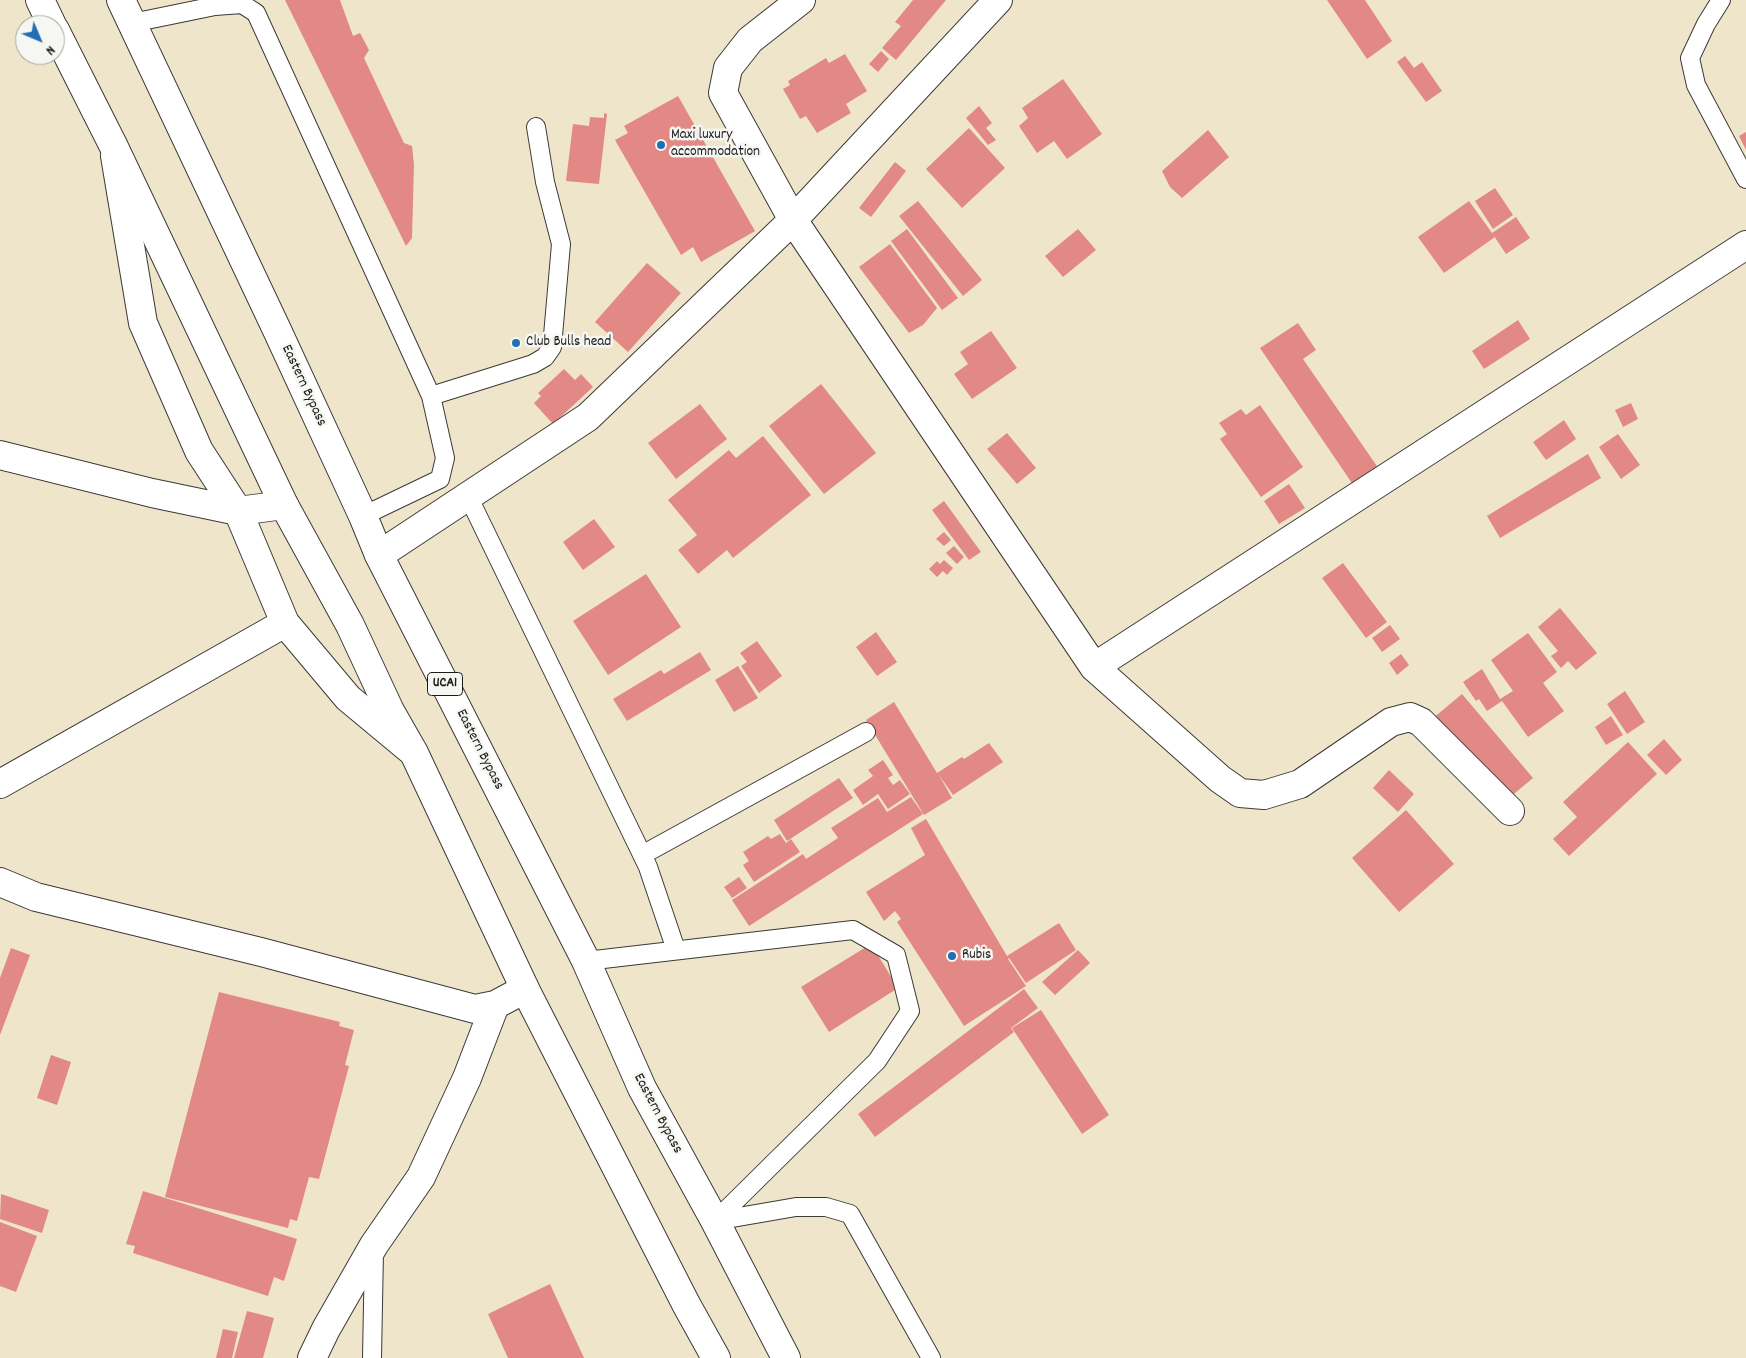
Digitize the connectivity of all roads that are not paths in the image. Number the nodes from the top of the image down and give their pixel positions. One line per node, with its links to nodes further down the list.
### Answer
1 (40, 0): 7 (street)
2 (801, 0): 12 (street)
3 (998, 0): 12 (street)
4 (1721, 0): 11 (lane)
5 (214, 3): 6 (lane); 14 (lane)
6 (126, 12): 19 (street, Eastern Bypass / UCA1)
7 (47, 15)
8 (65, 50): 10 (street)
9 (536, 127): 14 (lane)
10 (113, 145): 17 (street); 18 (street)
11 (1746, 179)
12 (793, 220): 16 (street); 22 (street)
13 (1746, 244): 22 (street)
14 (431, 396): 19 (lane)
15 (0, 455): 18 (street)
16 (468, 496): 20 (street); 27 (lane)
17 (284, 505): 18 (street); 24 (street)
18 (238, 511): 21 (street)
19 (363, 516): 20 (street, Eastern Bypass / UCA1)
20 (379, 555): 30 (street, Eastern Bypass / UCA1)
21 (285, 623): 24 (street); 25 (street)
22 (1094, 667): 26 (street)
23 (866, 732): 27 (lane)
24 (414, 752): 31 (street)
25 (0, 784)
26 (1510, 811)
27 (642, 855): 29 (lane)
28 (0, 882): 32 (street)
29 (676, 950): 30 (lane); 33 (lane)
30 (586, 960): 33 (street, Eastern Bypass / UCA1)
31 (525, 989): 32 (street); 37 (street)
32 (495, 1005): 34 (street)
33 (715, 1221): 38 (street, Eastern Bypass / UCA1); 39 (lane)
34 (374, 1245): 35 (street); 36 (lane)
35 (312, 1358)
36 (372, 1358)
37 (716, 1358)
38 (786, 1358)
39 (930, 1358)

